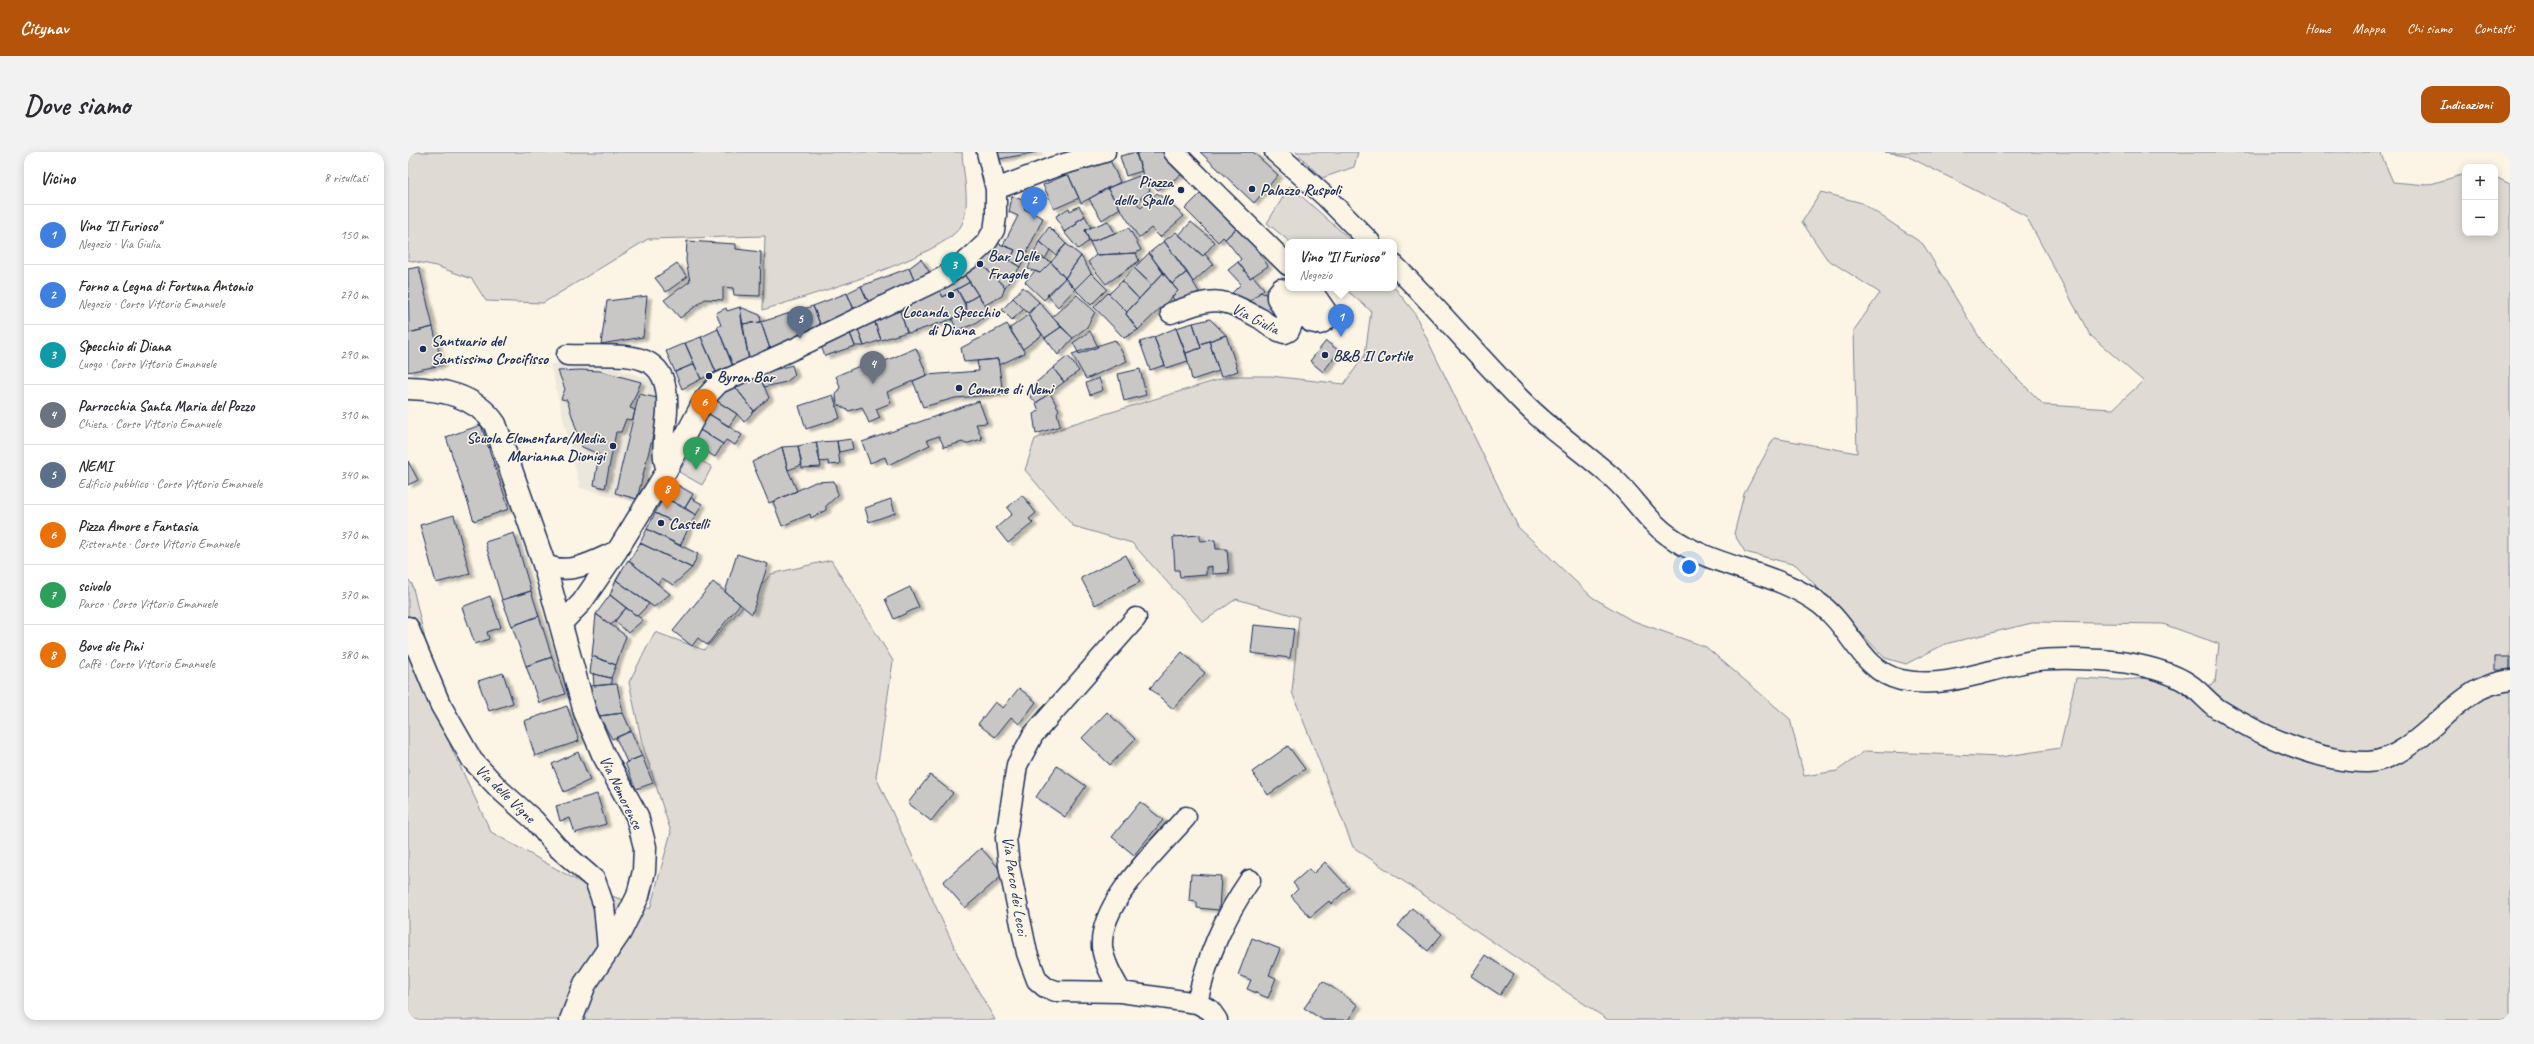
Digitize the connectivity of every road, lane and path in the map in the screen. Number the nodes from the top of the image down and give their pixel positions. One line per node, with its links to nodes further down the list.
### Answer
1 (987, 152): 5 (street)
2 (1105, 152): 5 (street)
3 (1174, 152): 7 (street)
4 (1275, 152): 6 (street)
5 (996, 189): 15 (street)
6 (1367, 239)
7 (1285, 262)
8 (1397, 268): 23 (street)
9 (1285, 290): 12 (street, Via Giulia)
10 (1288, 291): 11 (street, Via Giulia)
11 (1312, 291)
12 (1171, 313)
13 (567, 355): 15 (street)
14 (408, 388): 17 (main road, Via Nemorense)
15 (667, 470): 16 (street)
16 (617, 551): 18 (street); 19 (street)
17 (544, 564): 18 (street); 21 (main road, Via Nemorense)
18 (577, 568): 19 (street)
19 (587, 595): 21 (street)
20 (1136, 618): 27 (street, Via Parco dei Lecci)
21 (562, 624): 26 (main road, Via Nemorense)
22 (408, 627): 26 (street, Via delle Vigne)
23 (2510, 680)
24 (1186, 817): 27 (street)
25 (1250, 880): 28 (street)
26 (608, 949): 29 (main road, Via Nemorense)
27 (1121, 992): 28 (street, Via Parco dei Lecci)
28 (1197, 1003): 30 (street, Via Parco dei Lecci)
29 (571, 1020)
30 (1217, 1020)

